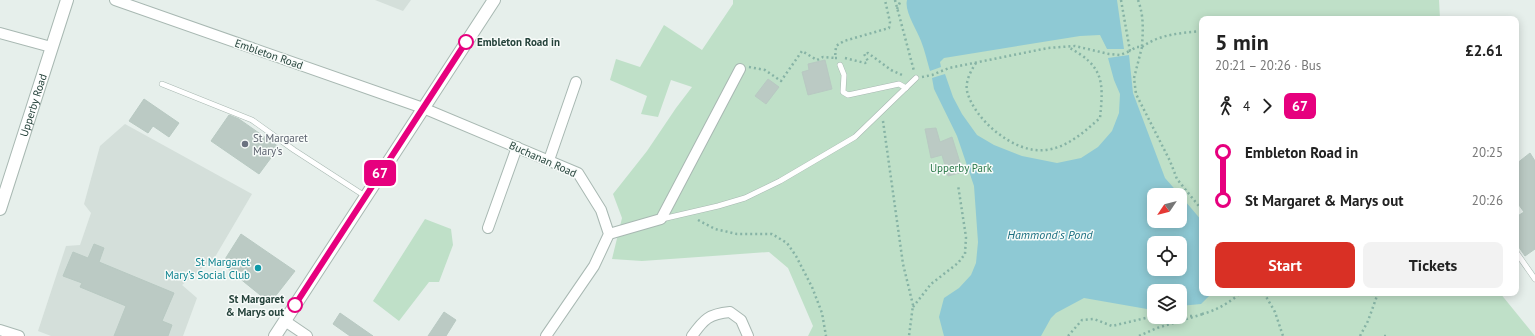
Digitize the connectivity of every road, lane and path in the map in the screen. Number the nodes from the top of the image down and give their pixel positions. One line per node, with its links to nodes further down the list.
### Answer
1 (67, 0): 13 (street, Upperby Road)
2 (115, 0): 24 (street, Embleton Road)
3 (494, 0): 24 (street)
4 (885, 0): 16 (path)
5 (895, 0): 9 (path)
6 (901, 0): 9 (path)
7 (1121, 0): 15 (path)
8 (1138, 0): 14 (path)
9 (897, 9): 20 (path)
10 (1199, 31): 14 (path)
11 (0, 32): 13 (street)
12 (1067, 46): 15 (path); 17 (path); 17 (path)
13 (51, 47): 31 (street, Upperby Road)
14 (1142, 47): 15 (path); 30 (path)
15 (1130, 51)
16 (835, 58): 18 (path); 19 (path); 20 (path)
17 (977, 62): 20 (path)
18 (840, 65): 23 (lane)
19 (740, 69): 32 (street)
20 (916, 78): 23 (lane)
21 (576, 82): 27 (street)
22 (162, 84): 29 (lane)
23 (906, 88): 25 (lane)
24 (422, 108): 26 (street, Buchanan Road); 29 (street)
25 (882, 111): 32 (lane); 41 (path)
26 (517, 147): 27 (street, Buchanan Road); 34 (street)
27 (548, 160): 35 (street, Buchanan Road)
28 (958, 185): 41 (path)
29 (365, 196): 45 (street)
30 (1199, 206)
31 (0, 210)
32 (661, 219): 35 (street)
33 (692, 221): 53 (path)
34 (488, 228)
35 (609, 234): 50 (street)
36 (1519, 256): 37 (lane)
37 (1535, 279)
38 (1237, 296): 42 (path)
39 (1266, 296): 57 (path)
40 (1377, 296): 58 (path)
41 (913, 307): 54 (path)
42 (1203, 314): 43 (path); 56 (path)
43 (1187, 316)
44 (1147, 318): 55 (path)
45 (285, 321): 48 (street); 49 (street)
46 (0, 330): 47 (street)
47 (18, 336)
48 (275, 336)
49 (307, 336)
50 (546, 336)
51 (692, 336): 52 (street)
52 (748, 336)
53 (826, 336)
54 (909, 336)
55 (1068, 336)
56 (1139, 336)
57 (1283, 336)
58 (1360, 336)

